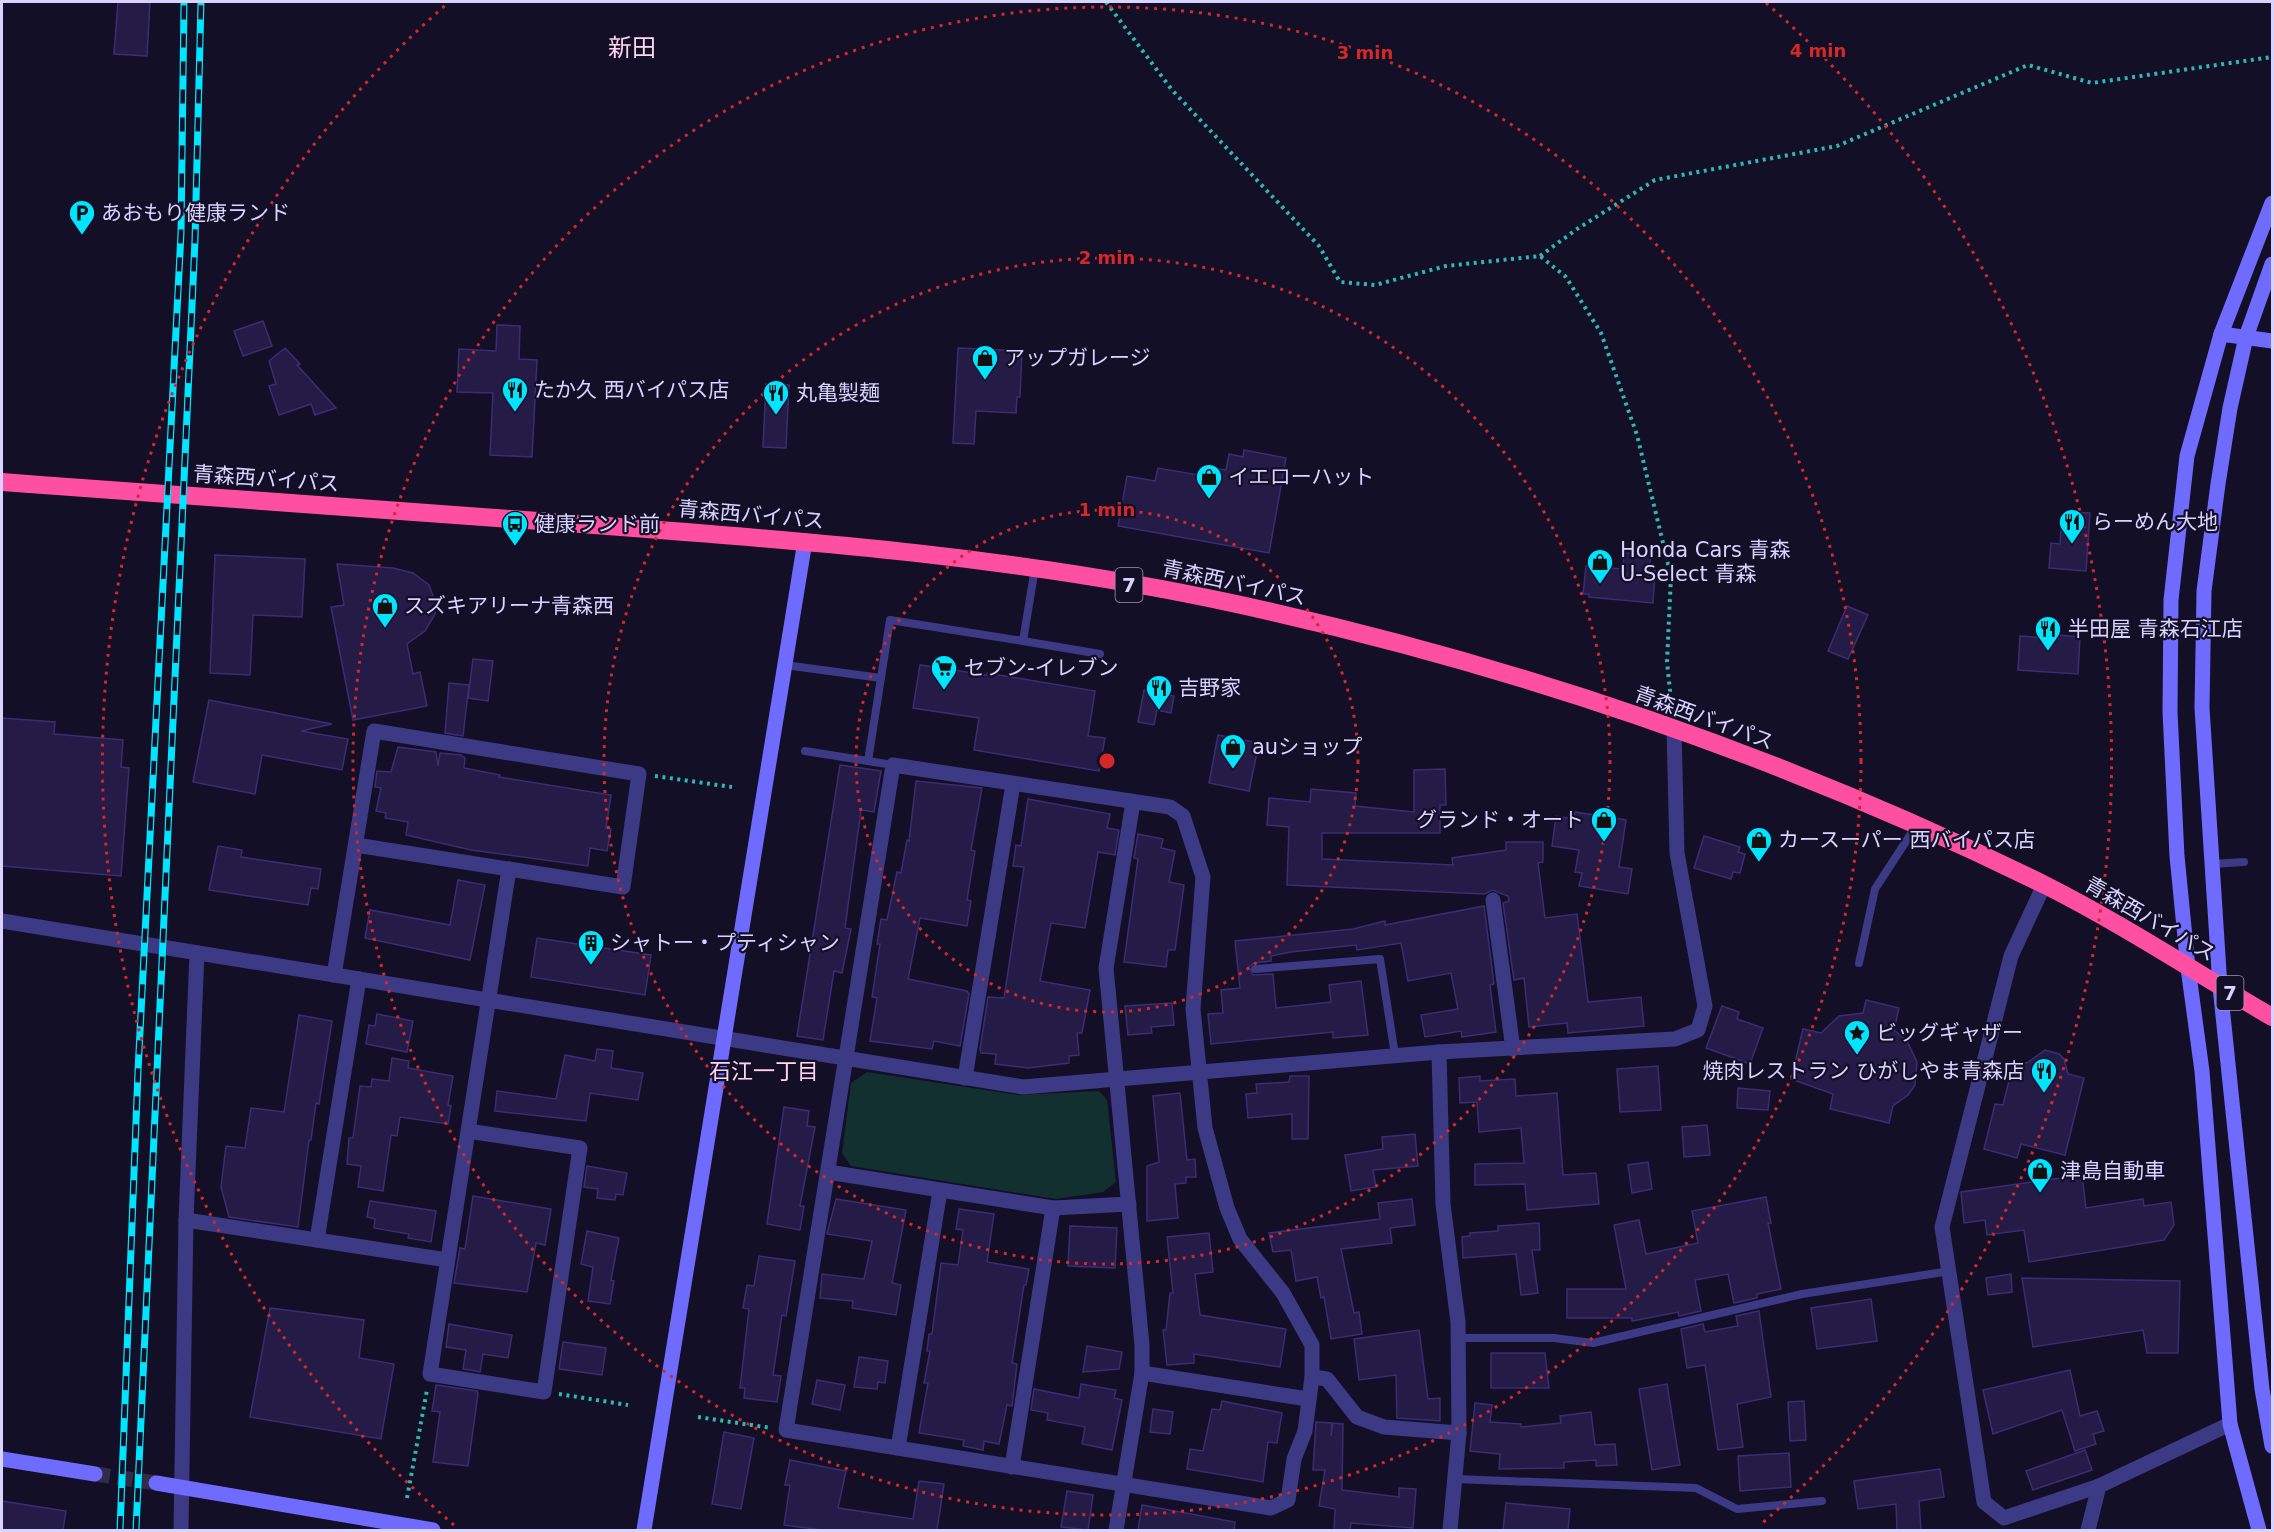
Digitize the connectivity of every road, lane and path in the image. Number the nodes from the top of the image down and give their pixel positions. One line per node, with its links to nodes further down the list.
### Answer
1 (1106, 2): 4 (path)
2 (2272, 57): 4 (path)
3 (2272, 203): 6 (street)
4 (1540, 256): 16 (path)
5 (2272, 264): 7 (street)
6 (2221, 334): 7 (street); 34 (street)
7 (2246, 338): 8 (street); 27 (street)
8 (2272, 341)
9 (2, 482): 10 (highway, 青森西バイパス / 7)
10 (805, 541): 11 (highway, 青森西バイパス / 7); 14 (street)
11 (1035, 568): 12 (lane); 16 (highway, 青森西バイパス / 7)
12 (1023, 641): 13 (lane); 15 (lane)
13 (1100, 654)
14 (785, 665): 15 (lane); 41 (street)
15 (881, 678): 18 (lane)
16 (1674, 728): 24 (highway, 青森西バイパス / 7); 42 (street)
17 (805, 751): 18 (lane)
18 (868, 761): 19 (lane)
19 (893, 765): 21 (street); 45 (street)
20 (639, 774): 22 (path); 25 (street); 28 (street)
21 (1013, 784): 23 (street); 47 (street)
22 (732, 787)
23 (1133, 802): 46 (street); 48 (street)
24 (1916, 826): 29 (highway, 青森西バイパス / 7); 33 (lane)
25 (356, 844): 28 (street); 36 (street)
26 (2244, 862): 27 (lane)
27 (2212, 864): 38 (street)
28 (509, 869): 39 (street)
29 (2044, 885): 34 (highway, 青森西バイパス / 7); 57 (street)
30 (1493, 900): 42 (street)
31 (2, 921): 32 (street)
32 (197, 953): 36 (street); 54 (street)
33 (1859, 963)
34 (2188, 968): 38 (highway, 青森西バイパス / 7); 67 (street)
35 (1255, 969): 44 (lane)
36 (334, 975): 37 (street)
37 (359, 979): 39 (street); 55 (street)
38 (2220, 987): 40 (highway, 青森西バイパス / 7); 62 (street)
39 (488, 1001): 41 (street); 49 (street)
40 (2272, 1017)
41 (723, 1038): 45 (street); 85 (street)
42 (1514, 1049): 43 (street)
43 (1439, 1052): 44 (street); 58 (street)
44 (1395, 1055): 46 (street)
45 (845, 1060): 47 (street); 50 (street)
46 (1200, 1070): 48 (street); 61 (street)
47 (965, 1078): 48 (street)
48 (1116, 1080): 52 (street)
49 (468, 1131): 56 (street); 63 (street)
50 (828, 1172): 51 (street); 68 (street)
51 (940, 1191): 53 (street); 71 (street)
52 (1129, 1204): 53 (street); 59 (street)
53 (1053, 1208): 73 (street)
54 (186, 1220): 55 (street); 79 (street)
55 (317, 1240): 56 (street)
56 (447, 1260): 60 (street)
57 (1950, 1271): 58 (lane); 78 (street)
58 (1458, 1338): 69 (street)
59 (1142, 1373): 64 (street); 77 (street)
60 (430, 1374): 63 (street); 80 (path)
61 (1311, 1377): 64 (street); 69 (street)
62 (2267, 1385): 70 (street)
63 (544, 1392): 65 (path)
64 (1308, 1399): 77 (street)
65 (628, 1405)
66 (698, 1417): 68 (path)
67 (2230, 1424): 78 (street); 89 (street)
68 (786, 1430): 71 (street)
69 (1459, 1433): 75 (street)
70 (2272, 1446)
71 (898, 1448): 73 (street)
72 (2, 1459): 74 (street)
73 (1012, 1467): 77 (street)
74 (94, 1474)
75 (1455, 1479): 81 (lane); 87 (street)
76 (156, 1483): 79 (street)
77 (1123, 1486): 86 (street)
78 (2099, 1486): 88 (street)
79 (180, 1487): 82 (street); 83 (street)
80 (407, 1498)
81 (1822, 1501)
82 (402, 1528): 84 (street)
83 (181, 1530)
84 (433, 1530)
85 (644, 1530)
86 (1116, 1530)
87 (1450, 1530)
88 (2088, 1530)
89 (2259, 1530)

